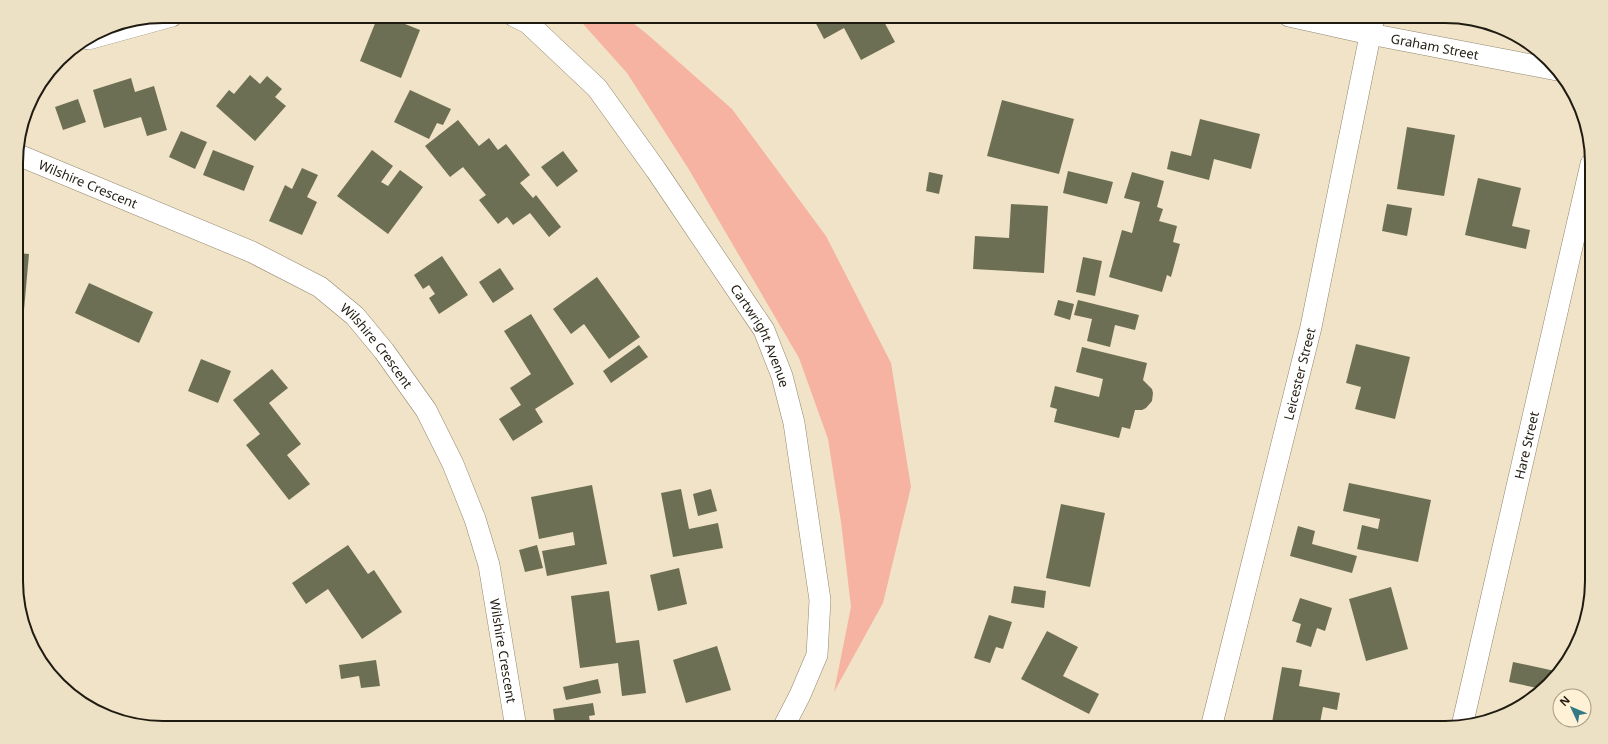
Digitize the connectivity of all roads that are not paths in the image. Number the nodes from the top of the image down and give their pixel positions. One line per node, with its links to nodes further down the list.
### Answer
1 (528, 23): 9 (street, Cartwright Avenue)
2 (1354, 23): 3 (street, Graham Street)
3 (1372, 25): 4 (street, Graham Street); 10 (street, Leicester Street)
4 (1547, 68)
5 (23, 157): 8 (street, Wilshire Crescent)
6 (1585, 190): 7 (street, Hare Street)
7 (1463, 720)
8 (515, 721)
9 (787, 721)
10 (1213, 721)

